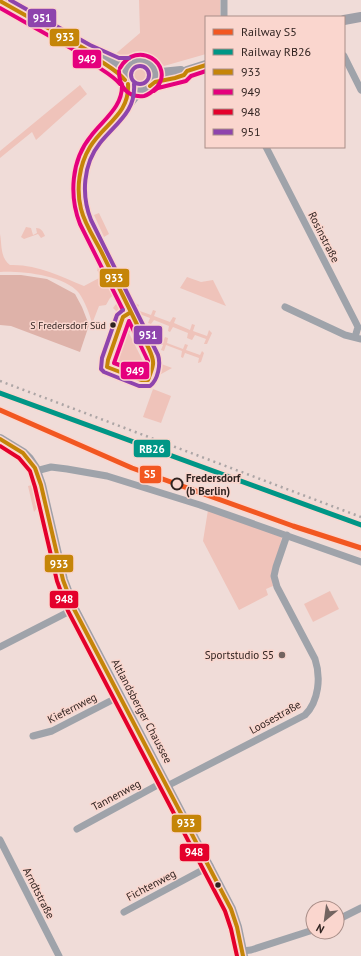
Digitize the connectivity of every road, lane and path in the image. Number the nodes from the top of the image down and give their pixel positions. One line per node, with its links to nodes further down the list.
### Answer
1 (224, 0): 3 (street)
2 (0, 1): 6 (main road)
3 (224, 16)
4 (361, 17): 5 (main road)
5 (345, 20)
6 (87, 50): 8 (main road); 12 (main road)
7 (345, 58): 14 (street)
8 (129, 64): 10 (main road); 12 (main road)
9 (205, 65): 11 (main road)
10 (153, 68): 11 (main road); 13 (main road)
11 (187, 71): 13 (main road)
12 (126, 82): 13 (main road); 15 (street)
13 (148, 87): 15 (street)
14 (361, 90)
15 (108, 127): 19 (street)
16 (267, 148): 18 (street, Rosinstraße)
17 (286, 306): 18 (street)
18 (358, 338)
19 (154, 362)
20 (0, 440): 21 (main road, Altlandsberger Chaussee)
21 (36, 471): 22 (street); 24 (main road, Altlandsberger Chaussee)
22 (287, 535): 23 (street); 28 (street, Loosestraße)
23 (361, 562)
24 (74, 609): 25 (street); 26 (main road, Altlandsberger Chaussee)
25 (0, 647)
26 (120, 696): 27 (street, Kiefernweg); 28 (main road, Altlandsberger Chaussee)
27 (33, 736)
28 (166, 784): 29 (street, Tannenweg); 31 (main road, Altlandsberger Chaussee)
29 (77, 829)
30 (0, 840): 37 (street, Arndtstraße)
31 (210, 866): 33 (street, Fichtenweg); 36 (main road, Altlandsberger Chaussee)
32 (361, 908): 34 (street)
33 (124, 912)
34 (345, 916)
35 (305, 933): 36 (street)
36 (242, 954)
37 (59, 956)

